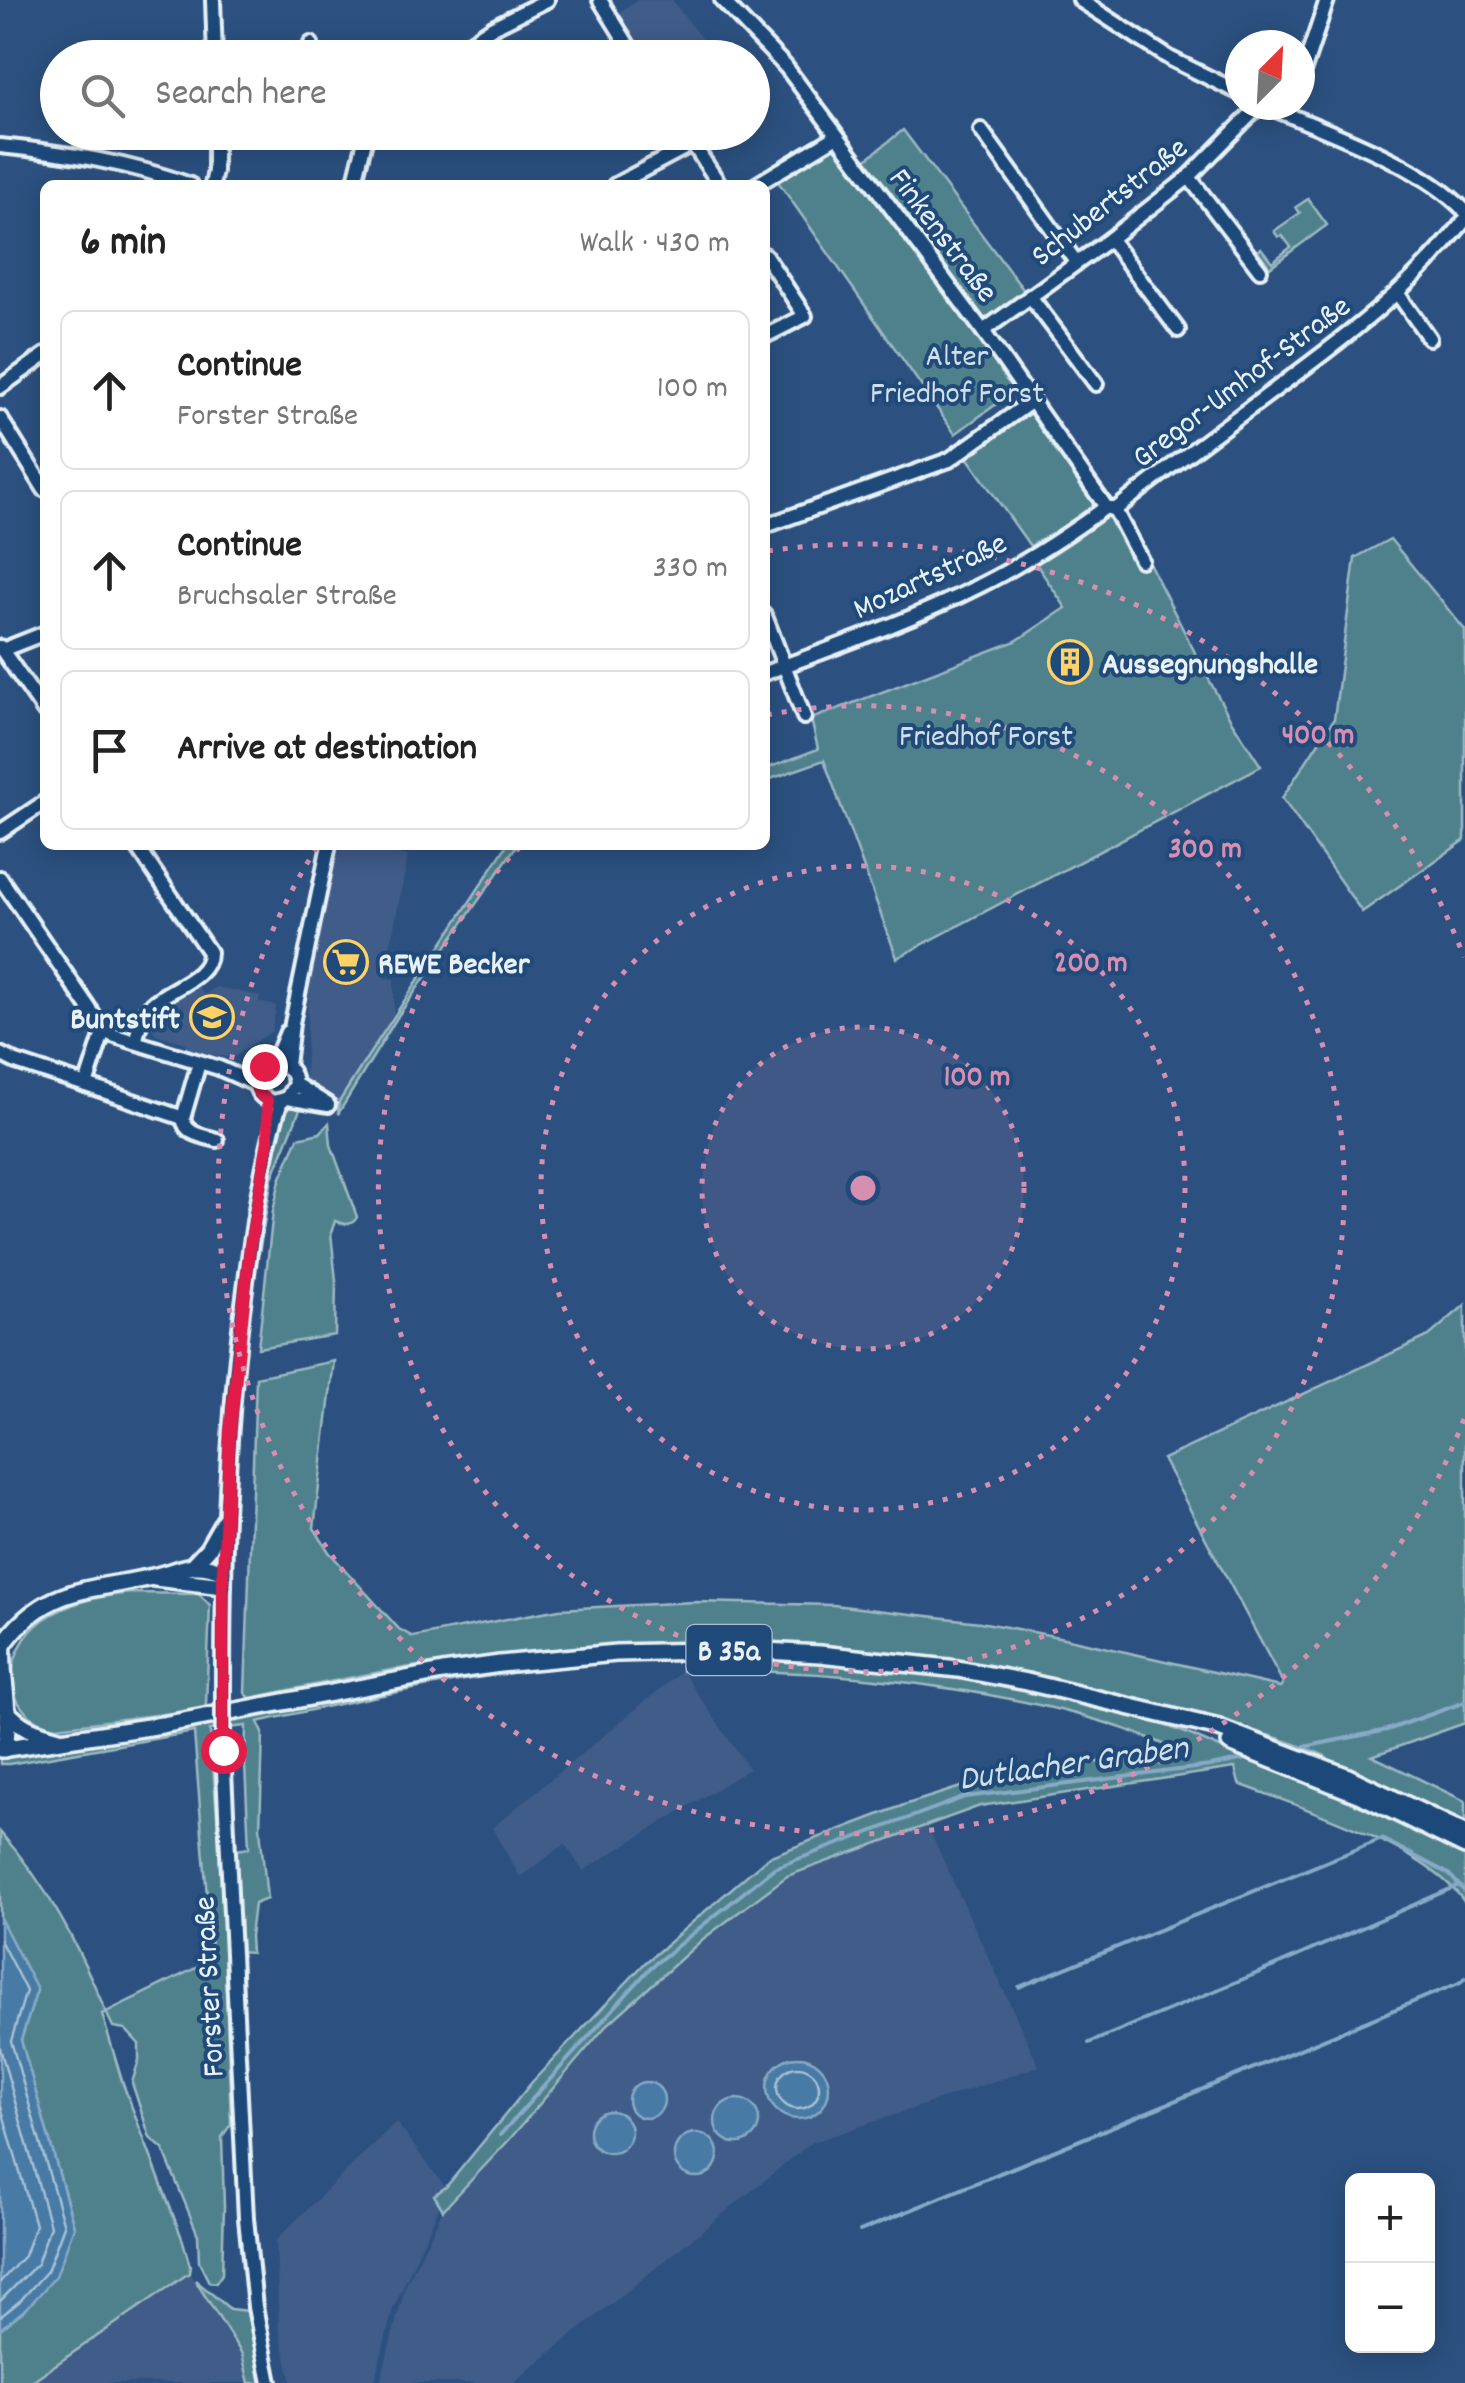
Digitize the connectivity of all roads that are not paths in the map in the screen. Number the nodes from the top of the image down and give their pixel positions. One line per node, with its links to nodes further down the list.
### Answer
1 (213, 0): 8 (street)
2 (547, 0): 9 (street)
3 (600, 0): 10 (street)
4 (722, 0): 11 (street, Finkenstraße)
5 (1080, 0): 13 (street)
6 (1327, 0): 7 (street)
7 (1315, 36)
8 (214, 40)
9 (473, 40)
10 (625, 40)
11 (760, 40)
12 (770, 50): 17 (street, Finkenstraße)
13 (1225, 86)
14 (1248, 120): 23 (street, Schubertstraße)
15 (1310, 120): 30 (street)
16 (982, 130): 33 (street)
17 (836, 136): 29 (street); 39 (street, Finkenstraße)
18 (0, 146): 24 (street)
19 (215, 150): 25 (street)
20 (363, 150): 26 (street)
21 (670, 150): 27 (street)
22 (697, 150): 28 (street)
23 (1189, 178): 32 (street, Schubertstraße); 35 (street)
24 (176, 180)
25 (213, 180)
26 (355, 180)
27 (623, 180)
28 (717, 180)
29 (764, 180)
30 (1465, 211)
31 (1465, 220): 36 (street, Gregor-Umhof-Straße)
32 (1110, 239): 33 (street, Schubertstraße); 38 (street)
33 (1076, 262): 37 (street, Schubertstraße)
34 (770, 263): 40 (street)
35 (1260, 270)
36 (1398, 294): 41 (street, Gregor-Umhof-Straße); 48 (street, Gregor-Umhof-Straße)
37 (1030, 296): 39 (street, Schubertstraße); 43 (street)
38 (1178, 330)
39 (983, 331): 45 (street, Finkenstraße)
40 (770, 334)
41 (1429, 338)
42 (40, 359): 44 (street)
43 (1096, 384)
44 (0, 388)
45 (1032, 401): 48 (street, Finkenstraße); 49 (street)
46 (0, 418): 47 (street)
47 (40, 482)
48 (1110, 508): 50 (street, Finkenstraße); 54 (street, Mozartstraße)
49 (770, 524)
50 (1141, 560)
51 (770, 630): 54 (street)
52 (40, 635): 53 (street)
53 (1, 649): 56 (street)
54 (783, 666): 55 (street, Mozartstraße); 57 (street)
55 (770, 671)
56 (40, 705)
57 (804, 717)
58 (40, 805): 59 (street)
59 (0, 832)
60 (139, 850): 66 (street)
61 (328, 850): 69 (street)
62 (0, 878): 64 (street)
63 (0, 902): 64 (street)
64 (16, 902): 65 (street)
65 (104, 1030): 66 (street); 74 (street)
66 (135, 1042): 68 (street)
67 (0, 1054): 74 (street)
68 (199, 1064): 70 (street); 76 (street)
69 (280, 1064): 71 (street); 73 (street)
70 (219, 1068): 71 (street); 72 (street)
71 (260, 1070): 72 (street)
72 (255, 1084): 75 (street)
73 (295, 1084): 75 (street); 75 (street)
74 (86, 1085): 76 (street)
75 (278, 1100): 78 (street, Forster Straße)
76 (183, 1118): 77 (street)
77 (217, 1140)
78 (224, 1521): 79 (main road); 81 (street, Forster Straße)
79 (193, 1565): 80 (main road); 81 (main road)
80 (151, 1578): 81 (main road); 82 (main road)
81 (223, 1579): 89 (street, Forster Straße, bridge)
82 (2, 1647): 83 (main road)
83 (5, 1710): 85 (main road); 86 (main road)
84 (1166, 1717): 85 (main road, B 35a); 87 (main road, B 35a); 88 (main road, B 35a)
85 (62, 1740): 86 (main road, B 35a)
86 (2, 1749)
87 (1465, 1834)
88 (1465, 1846)
89 (270, 2383)

